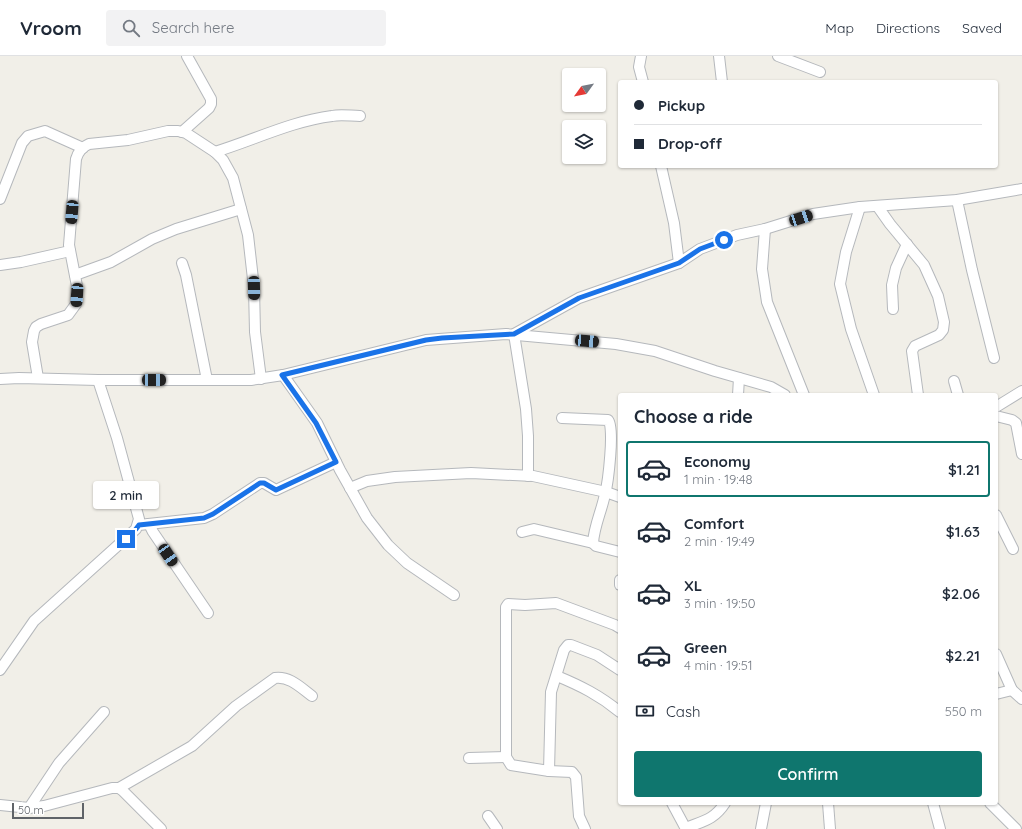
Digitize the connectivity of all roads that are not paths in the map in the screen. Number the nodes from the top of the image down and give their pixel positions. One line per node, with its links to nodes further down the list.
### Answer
1 (187, 56): 9 (street)
2 (641, 56): 6 (street)
3 (719, 56): 7 (street)
4 (778, 56): 5 (street)
5 (820, 72)
6 (642, 80)
7 (722, 80)
8 (360, 116): 11 (street)
9 (182, 132): 10 (street); 11 (street)
10 (83, 148): 14 (street); 21 (street)
11 (215, 152): 18 (street)
12 (661, 168): 23 (street)
13 (1022, 189): 15 (street)
14 (0, 199)
15 (957, 200): 17 (street); 28 (street)
16 (860, 207): 17 (street); 19 (street); 41 (street)
17 (878, 207): 20 (street)
18 (241, 209): 25 (street); 33 (street)
19 (765, 229): 23 (street); 40 (street)
20 (907, 244): 26 (street); 42 (street)
21 (70, 251): 24 (street); 25 (street)
22 (182, 263): 35 (street)
23 (679, 263): 27 (street)
24 (0, 265)
25 (75, 275): 30 (street)
26 (893, 309)
27 (514, 334): 29 (street); 31 (street); 50 (street)
28 (994, 358)
29 (282, 375): 33 (street); 49 (street)
30 (38, 378): 32 (street); 34 (street)
31 (739, 378): 38 (street); 39 (street)
32 (0, 379)
33 (261, 379): 35 (street)
34 (98, 380): 35 (street); 56 (street)
35 (207, 380)
36 (954, 381): 43 (street)
37 (1022, 391): 44 (street)
38 (738, 393)
39 (782, 393)
40 (803, 393)
41 (873, 393)
42 (918, 393)
43 (957, 393)
44 (998, 406)
45 (998, 416): 47 (street)
46 (562, 418): 52 (street)
47 (1017, 418): 48 (street)
48 (1022, 454)
49 (336, 462): 51 (street); 55 (street)
50 (528, 476): 51 (street); 52 (street)
51 (350, 488): 61 (street)
52 (606, 492): 53 (street); 58 (street)
53 (618, 496)
54 (998, 519): 59 (street)
55 (149, 524): 56 (street); 62 (street)
56 (139, 525): 66 (street)
57 (522, 532): 58 (street)
58 (593, 543): 60 (street)
59 (1013, 549)
60 (618, 552)
61 (454, 595)
62 (208, 613)
63 (618, 627): 74 (street)
64 (998, 658): 68 (street)
65 (618, 669): 67 (street)
66 (0, 670)
67 (557, 676): 72 (street); 76 (street)
68 (1012, 690): 69 (street); 71 (street)
69 (998, 694)
70 (312, 696): 77 (street)
71 (1022, 699)
72 (618, 710)
73 (104, 712): 85 (street)
74 (506, 757): 75 (street); 76 (street)
75 (470, 758)
76 (549, 770): 89 (street)
77 (119, 788): 85 (street); 87 (street)
78 (0, 805): 85 (street)
79 (673, 805): 90 (street)
80 (724, 805): 90 (street)
81 (766, 805): 91 (street)
82 (828, 805): 92 (street)
83 (934, 805): 93 (street)
84 (992, 805): 94 (street)
85 (29, 808)
86 (488, 816): 88 (street)
87 (161, 829)
88 (497, 829)
89 (585, 829)
90 (686, 829)
91 (761, 829)
92 (830, 829)
93 (940, 829)
94 (1016, 829)

